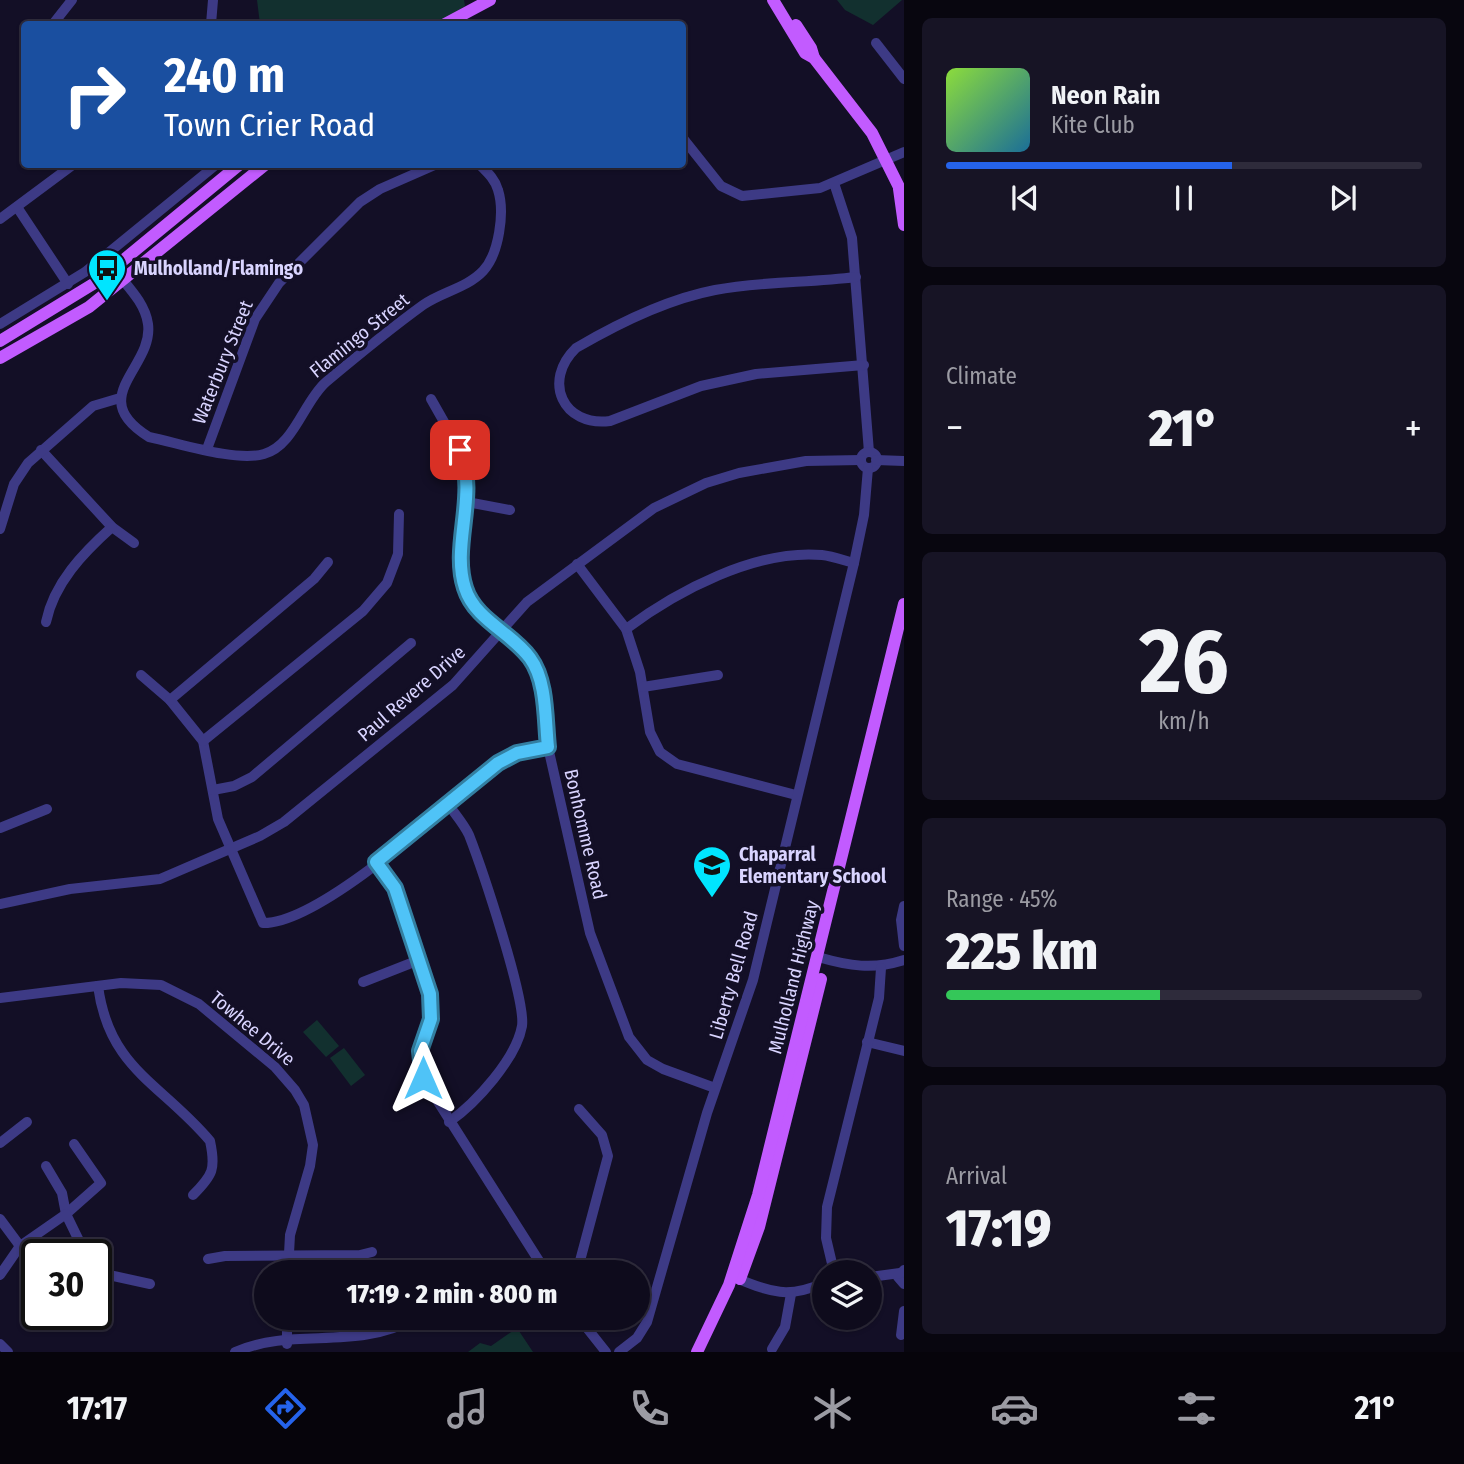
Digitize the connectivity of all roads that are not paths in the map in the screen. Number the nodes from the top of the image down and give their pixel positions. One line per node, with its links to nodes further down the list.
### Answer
1 (72, 0): 6 (street)
2 (213, 0): 7 (street)
3 (490, 0): 8 (main road)
4 (773, 0): 10 (main road)
5 (782, 0): 10 (main road)
6 (55, 21)
7 (211, 21)
8 (451, 21)
9 (876, 43): 11 (street)
10 (814, 58): 15 (main road)
11 (904, 79)
12 (686, 142): 22 (street)
13 (904, 145): 15 (street)
14 (904, 152): 15 (street)
15 (886, 158): 22 (street); 23 (main road)
16 (69, 168): 24 (street)
17 (212, 168): 30 (street)
18 (235, 168): 27 (main road)
19 (261, 168): 29 (main road)
20 (428, 168): 37 (street, Waterbury Street)
21 (483, 168): 37 (street, Flamingo Street)
22 (834, 183): 28 (street, Liberty Bell Road)
23 (902, 193): 26 (main road)
24 (17, 207): 25 (street); 30 (street)
25 (0, 219)
26 (904, 225)
27 (114, 269): 29 (street); 32 (main road)
28 (856, 277): 34 (street, Liberty Bell Road); 34 (street)
29 (123, 282): 33 (main road); 35 (street)
30 (68, 284): 31 (street)
31 (0, 324)
32 (0, 341)
33 (0, 358)
34 (864, 365): 39 (street, Liberty Bell Road)
35 (120, 398): 37 (street, Flamingo Street); 38 (street)
36 (432, 399): 41 (street, Bonhomme Road)
37 (206, 449)
38 (41, 450): 44 (street); 45 (street)
39 (869, 460): 40 (street, Paul Revere Drive); 48 (street, Liberty Bell Road); 49 (street, Paul Revere Drive)
40 (904, 461)
41 (467, 502): 42 (street); 53 (street, Bonhomme Road)
42 (510, 510)
43 (399, 514): 60 (street)
44 (112, 527): 46 (street); 51 (street)
45 (0, 529)
46 (134, 543)
47 (328, 562): 59 (street)
48 (854, 563): 52 (street); 63 (street, Liberty Bell Road)
49 (577, 564): 52 (street); 53 (street, Paul Revere Drive)
50 (904, 604): 72 (main road, Mulholland Highway)
51 (46, 622)
52 (626, 629): 58 (street)
53 (501, 631): 61 (street, Bonhomme Road); 67 (street, Paul Revere Drive)
54 (904, 632): 72 (main road, Mulholland Highway)
55 (411, 643): 62 (street)
56 (141, 675): 59 (street)
57 (718, 675): 58 (street)
58 (643, 687): 63 (street)
59 (170, 700): 60 (street)
60 (203, 741): 62 (street)
61 (548, 747): 64 (street); 81 (street, Bonhomme Road)
62 (213, 790): 67 (street)
63 (796, 794): 81 (street, Liberty Bell Road)
64 (448, 804): 68 (street); 84 (street)
65 (47, 809): 66 (street)
66 (0, 828)
67 (230, 849): 68 (street); 69 (street, Paul Revere Drive)
68 (376, 862): 73 (street)
69 (0, 904)
70 (904, 906): 71 (street)
71 (904, 946)
72 (822, 958): 75 (street); 104 (main road, Mulholland Highway)
73 (419, 960): 76 (street); 84 (street)
74 (904, 960): 75 (street)
75 (881, 968): 79 (street)
76 (362, 982)
77 (98, 986): 78 (street, Towhee Drive); 88 (street); 94 (street, Towhee Drive)
78 (0, 998)
79 (867, 1042): 80 (street); 99 (street)
80 (904, 1051)
81 (715, 1088): 119 (street, Liberty Bell Road)
82 (579, 1109): 98 (street)
83 (27, 1122): 85 (street)
84 (449, 1122): 97 (street)
85 (0, 1143)
86 (74, 1144): 89 (street)
87 (46, 1167): 89 (street)
88 (193, 1195)
89 (66, 1214): 91 (street); 92 (street)
90 (0, 1219): 92 (street)
91 (78, 1239)
92 (20, 1246): 100 (street)
93 (372, 1252): 94 (street)
94 (289, 1255): 95 (street); 96 (street, Towhee Drive)
95 (208, 1259)
96 (289, 1260)
97 (538, 1260)
98 (579, 1260)
99 (831, 1260)
100 (0, 1275)
101 (112, 1276): 105 (street)
102 (882, 1277): 103 (street)
103 (902, 1277)
104 (736, 1278): 107 (street); 120 (main road, Mulholland Highway); 121 (main road, Mulholland Highway)
105 (150, 1284)
106 (812, 1287): 107 (street)
107 (791, 1294): 115 (street)
108 (904, 1311): 112 (street)
109 (287, 1330): 114 (street)
110 (395, 1330): 114 (street)
111 (589, 1330): 118 (street)
112 (901, 1335)
113 (0, 1344): 116 (street)
114 (287, 1344): 117 (street)
115 (772, 1349)
116 (8, 1352)
117 (235, 1352)
118 (606, 1352)
119 (619, 1352)
120 (697, 1352)
121 (705, 1352)

